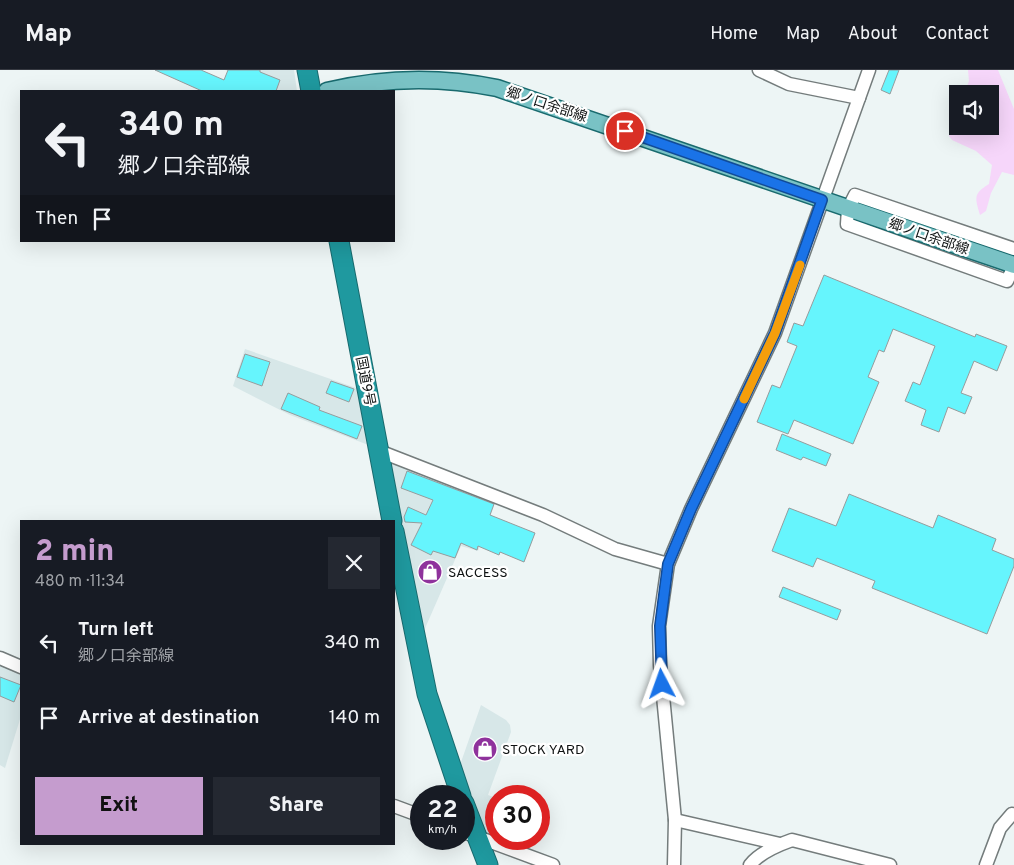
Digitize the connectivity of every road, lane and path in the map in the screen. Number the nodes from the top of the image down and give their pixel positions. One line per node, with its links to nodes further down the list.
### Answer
1 (307, 70): 4 (highway)
2 (759, 70): 6 (street)
3 (869, 70): 6 (street)
4 (311, 90)
5 (331, 90): 7 (main road, 郷ノ口余部線)
6 (859, 98): 7 (street)
7 (822, 200): 8 (main road, 郷ノ口余部線); 15 (street)
8 (848, 209): 10 (street); 11 (main road, 郷ノ口余部線)
9 (339, 242): 12 (highway, 国道9号)
10 (1014, 249)
11 (1012, 269)
12 (379, 451): 13 (highway, 国道9号); 15 (street)
13 (392, 520)
14 (395, 536): 18 (highway)
15 (668, 564): 22 (street)
16 (0, 658): 17 (street)
17 (20, 666)
18 (457, 785)
19 (395, 806): 20 (street)
20 (410, 812)
21 (1012, 814): 31 (street)
22 (675, 820): 25 (street); 28 (street)
23 (475, 837): 27 (street)
24 (475, 843): 26 (highway)
25 (780, 844): 29 (street); 30 (street)
26 (488, 865)
27 (552, 865)
28 (674, 865)
29 (750, 865)
30 (890, 865)
31 (986, 865)

